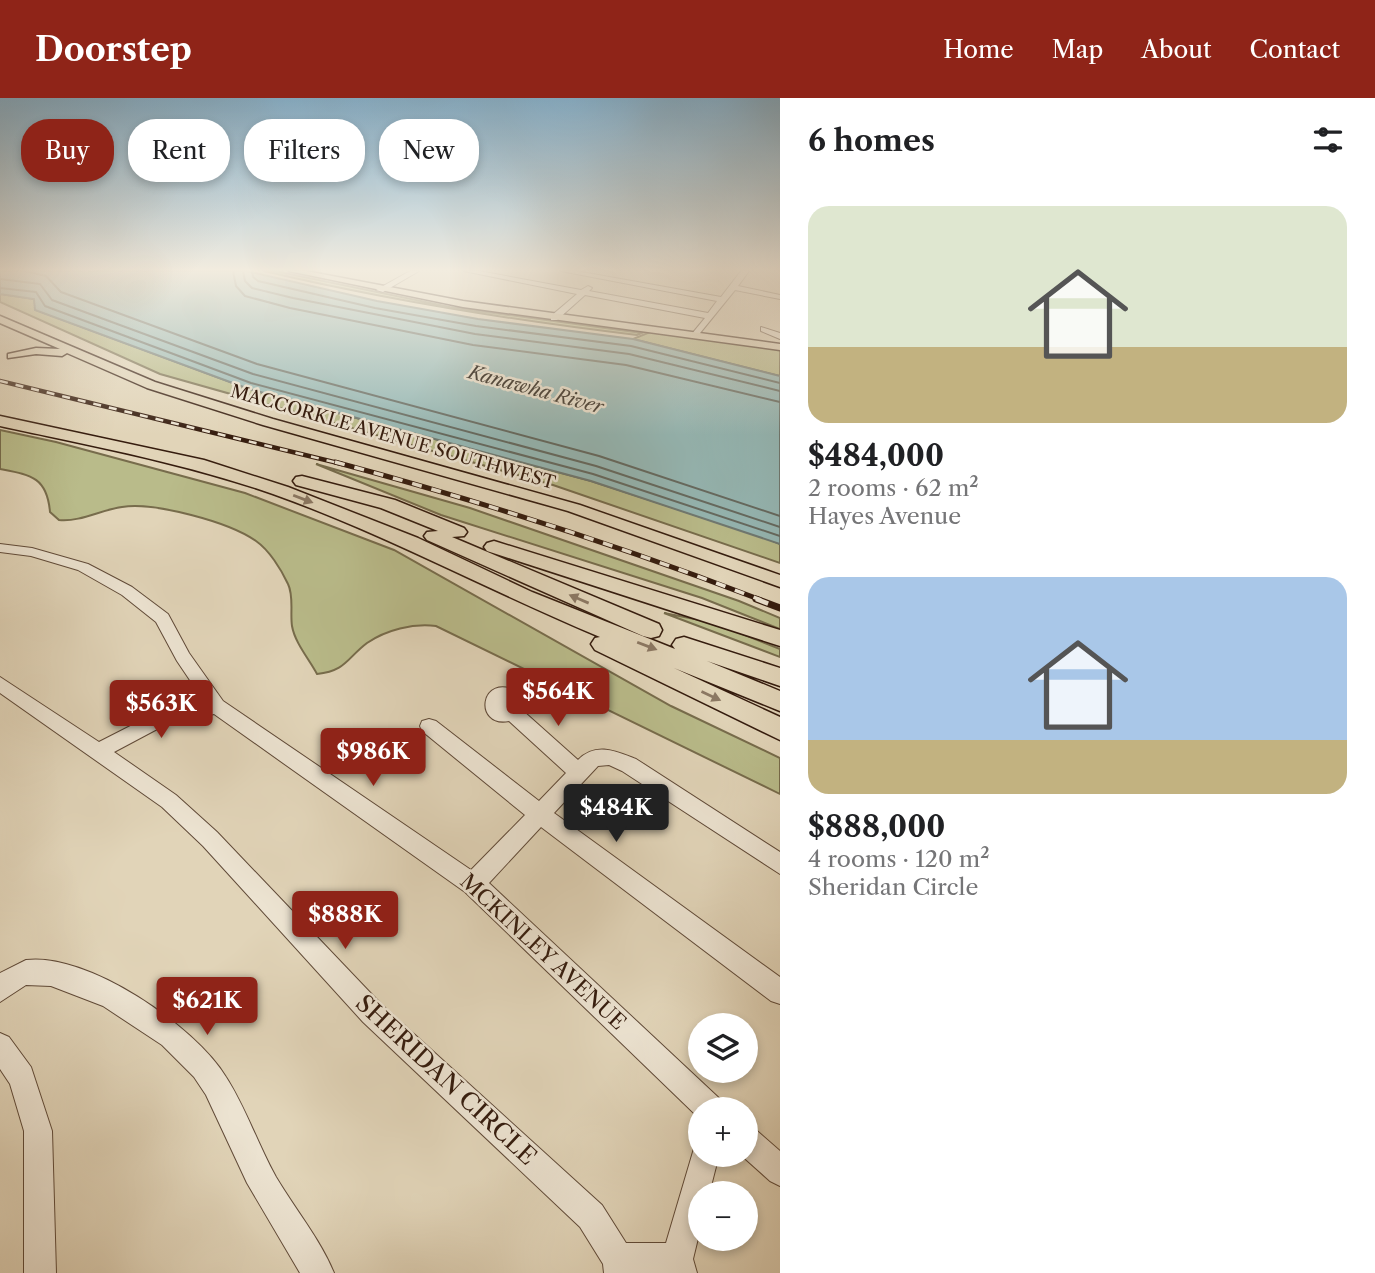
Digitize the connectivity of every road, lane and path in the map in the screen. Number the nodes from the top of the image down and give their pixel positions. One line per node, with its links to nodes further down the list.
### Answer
1 (9, 326): 11 (main road)
2 (14, 326): 9 (main road, MACCORKLE AVENUE SOUTHWEST)
3 (28, 326): 9 (main road, MACCORKLE AVENUE SOUTHWEST)
4 (619, 326): 7 (main road)
5 (703, 326): 7 (street)
6 (764, 329): 8 (street)
7 (696, 335): 10 (main road)
8 (780, 336)
9 (54, 340): 11 (main road); 13 (main road, MACCORKLE AVENUE SOUTHWEST); 19 (main road, MACCORKLE AVENUE SOUTHWEST)
10 (780, 347)
11 (12, 356): 12 (main road); 13 (main road)
12 (0, 361)
13 (114, 371): 20 (main road, MACCORKLE AVENUE SOUTHWEST)
14 (0, 408): 16 (highway)
15 (0, 421): 17 (highway, one-way to 17)
16 (302, 481): 21 (highway); 22 (highway, one-way to 16)
17 (411, 542): 24 (highway, one-way to 24); 28 (highway, one-way to 28)
18 (0, 548): 25 (street, MCKINLEY AVENUE)
19 (780, 570)
20 (780, 581)
21 (780, 638)
22 (780, 677)
23 (0, 684): 29 (street, SHERIDAN CIRCLE)
24 (780, 701)
25 (217, 706): 29 (street); 33 (street, MCKINLEY AVENUE)
26 (512, 712): 30 (street)
27 (429, 726): 31 (street)
28 (780, 729)
29 (98, 752): 41 (street, SHERIDAN CIRCLE)
30 (578, 772): 31 (street); 32 (street)
31 (541, 815): 33 (street); 35 (street)
32 (780, 864)
33 (473, 884): 37 (street, MCKINLEY AVENUE)
34 (0, 990): 44 (street)
35 (780, 992)
36 (0, 1046): 43 (street)
37 (692, 1097)
38 (758, 1151): 40 (street)
39 (702, 1167): 42 (street)
40 (780, 1171)
41 (619, 1266): 42 (street)
42 (679, 1266)
43 (40, 1273)
44 (318, 1273)

